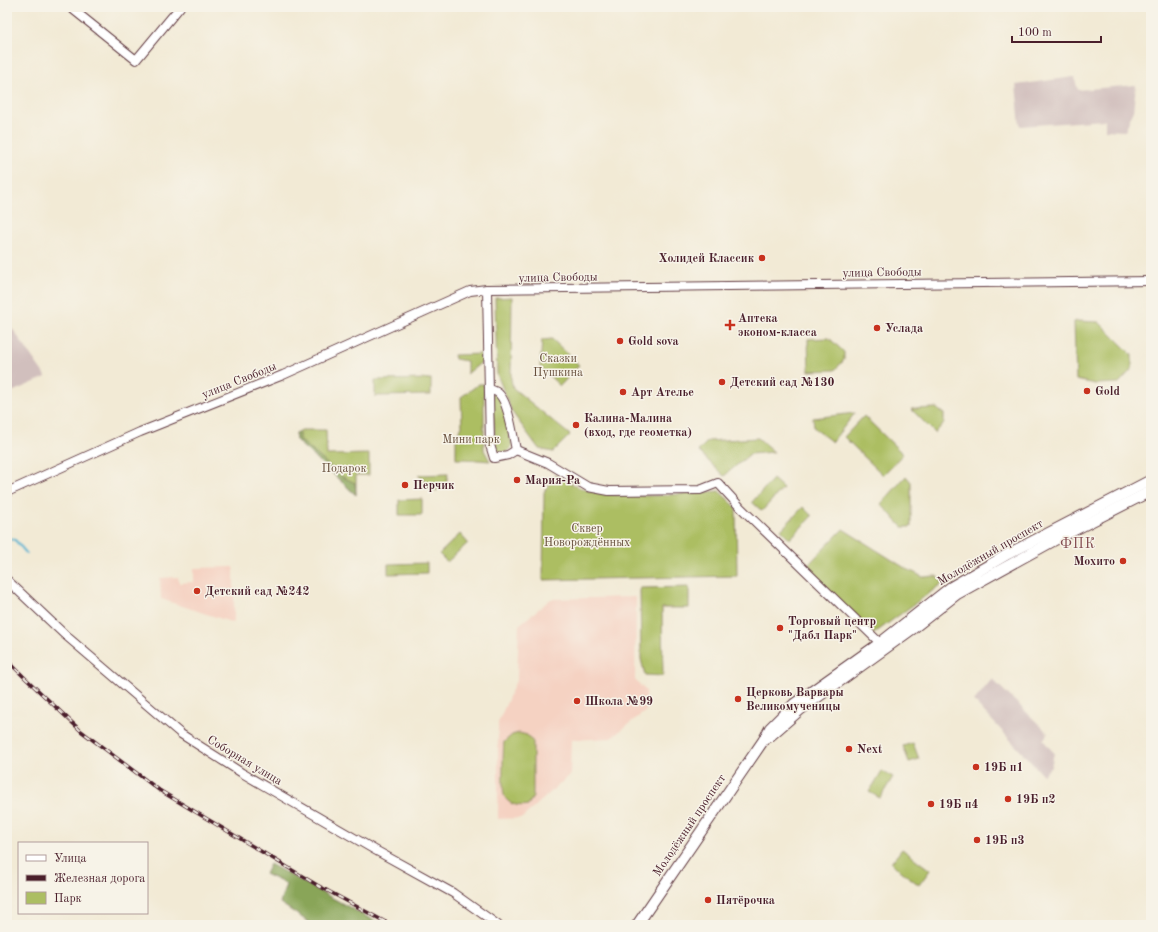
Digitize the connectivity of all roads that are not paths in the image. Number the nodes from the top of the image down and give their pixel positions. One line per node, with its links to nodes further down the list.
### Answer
1 (70, 7): 2 (street)
2 (180, 7)
3 (1151, 281): 4 (street, улица Свободы)
4 (487, 289): 5 (street); 9 (street, улица Свободы)
5 (489, 389): 6 (street); 6 (street)
6 (516, 450): 11 (street)
7 (1151, 480): 11 (main road, Молодёжный проспект)
8 (1151, 491): 12 (main road, Молодёжный проспект)
9 (7, 492)
10 (7, 580): 13 (street, Соборная улица)
11 (880, 642): 12 (main road, Молодёжный проспект)
12 (763, 741): 14 (main road, Молодёжный проспект)
13 (498, 925)
14 (637, 925)

